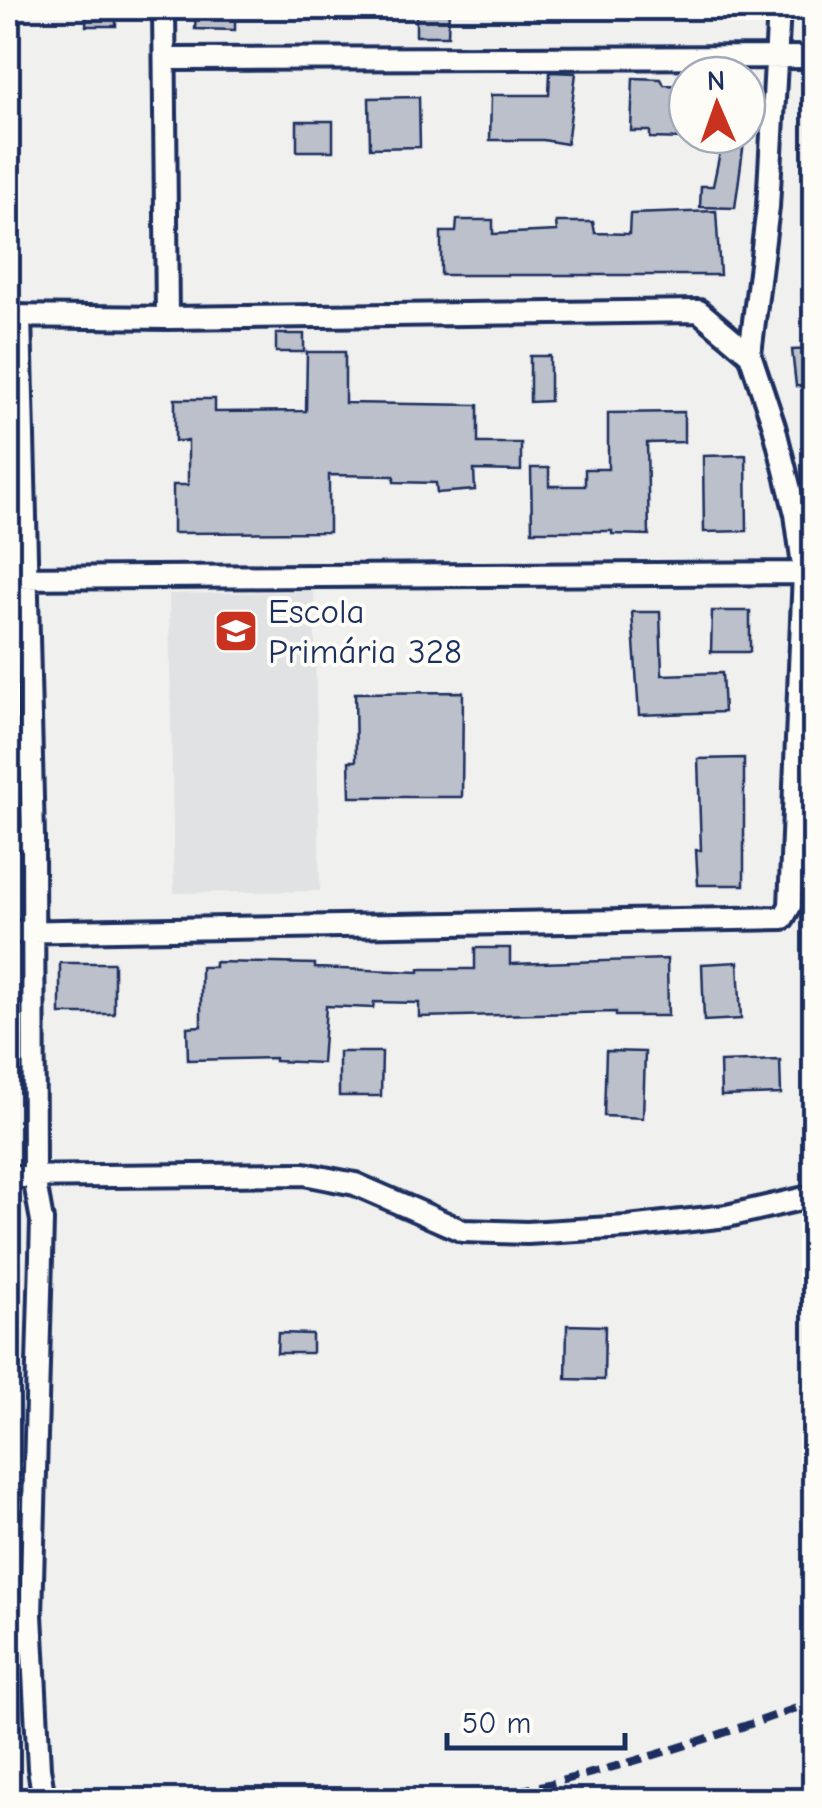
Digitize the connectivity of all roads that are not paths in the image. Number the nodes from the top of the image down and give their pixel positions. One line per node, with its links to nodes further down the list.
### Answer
1 (164, 8): 5 (street)
2 (779, 8): 3 (street)
3 (778, 56): 4 (street); 5 (street); 8 (street)
4 (814, 57)
5 (164, 59): 7 (street)
6 (14, 316): 7 (street); 11 (street)
7 (167, 318): 8 (street)
8 (750, 354): 9 (street)
9 (805, 514): 10 (street)
10 (804, 573): 11 (street); 12 (street)
11 (16, 578): 14 (street)
12 (805, 746): 16 (street)
13 (8, 838): 14 (street)
14 (34, 838): 16 (street)
15 (8, 932): 16 (street)
16 (34, 932): 18 (street)
17 (8, 1177): 18 (street)
18 (34, 1177): 19 (street); 20 (street)
19 (814, 1196)
20 (44, 1800)

